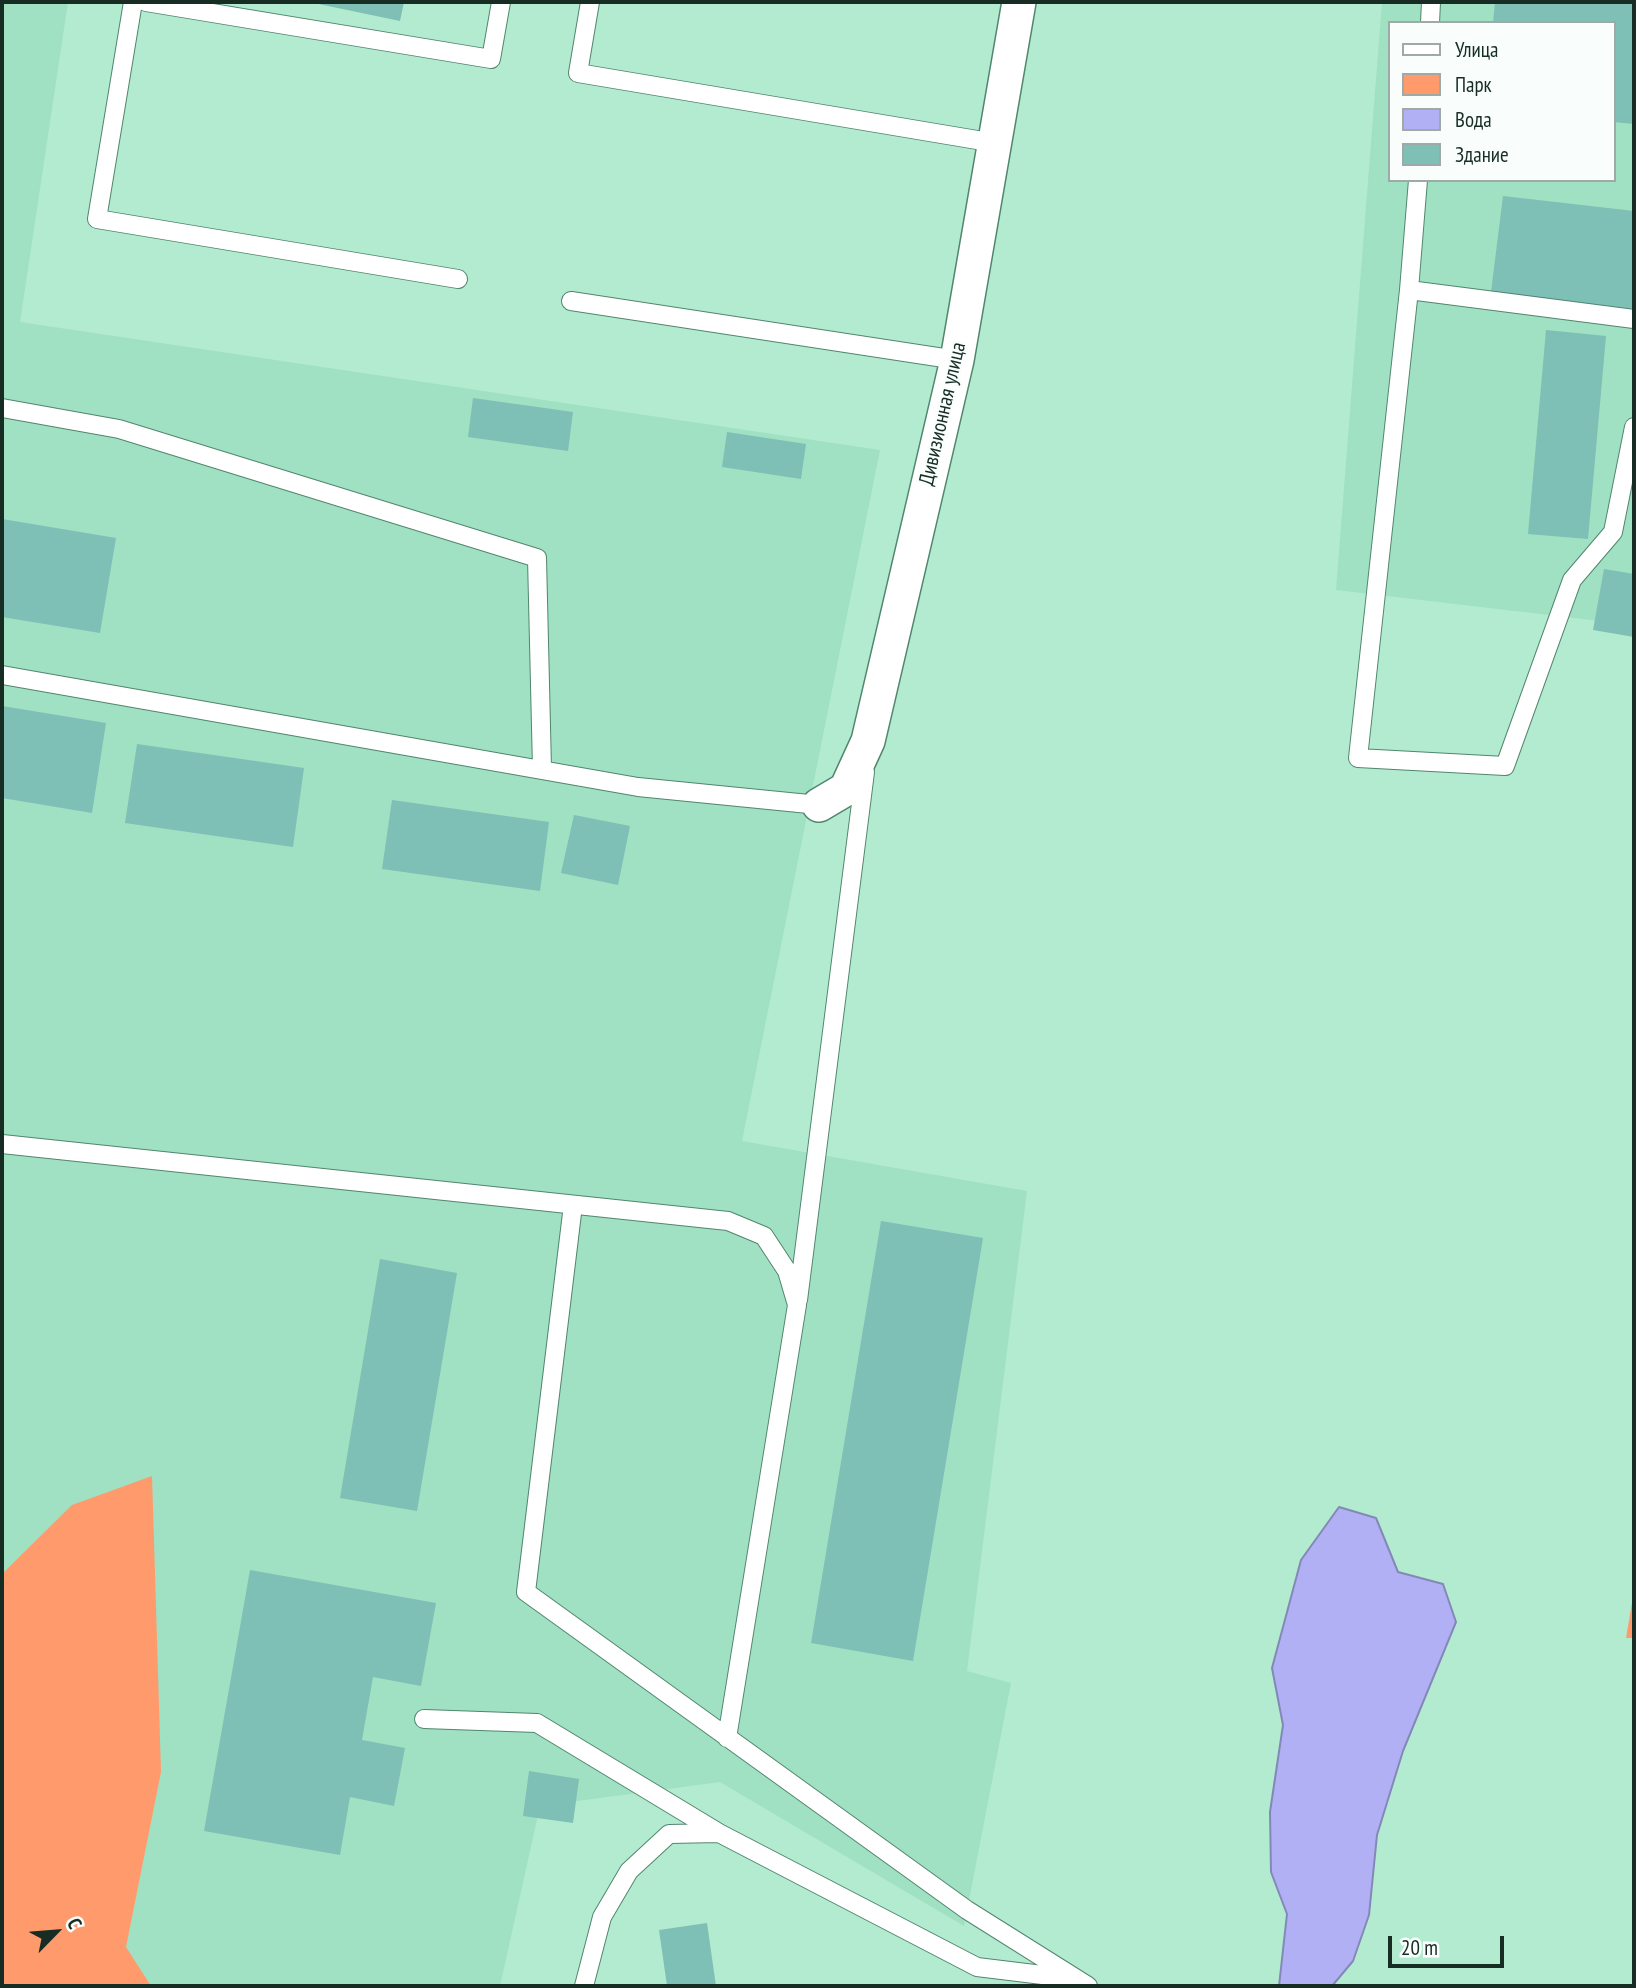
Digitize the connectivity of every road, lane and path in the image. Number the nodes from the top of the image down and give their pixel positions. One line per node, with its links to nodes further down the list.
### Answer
1 (133, 2): 10 (lane)
2 (146, 2): 3 (lane)
3 (501, 2)
4 (590, 2): 8 (lane)
5 (1019, 2): 8 (street, Дивизионная улица)
6 (1432, 2): 7 (lane)
7 (1430, 21)
8 (995, 143): 14 (street, Дивизионная улица)
9 (1418, 182): 11 (lane)
10 (458, 279)
11 (1409, 290): 13 (lane); 16 (lane)
12 (571, 301): 14 (lane)
13 (1634, 319)
14 (957, 360): 18 (street, Дивизионная улица)
15 (2, 408): 19 (lane)
16 (1634, 426)
17 (2, 675): 19 (lane)
18 (868, 741): 20 (street, Дивизионная улица); 23 (lane)
19 (542, 769): 20 (lane)
20 (818, 805)
21 (2, 1144): 22 (lane)
22 (573, 1205): 23 (lane); 25 (lane)
23 (797, 1305): 25 (lane)
24 (424, 1719): 26 (lane)
25 (727, 1738): 27 (lane)
26 (719, 1833): 27 (lane); 28 (lane)
27 (1081, 1983)
28 (584, 1986)

